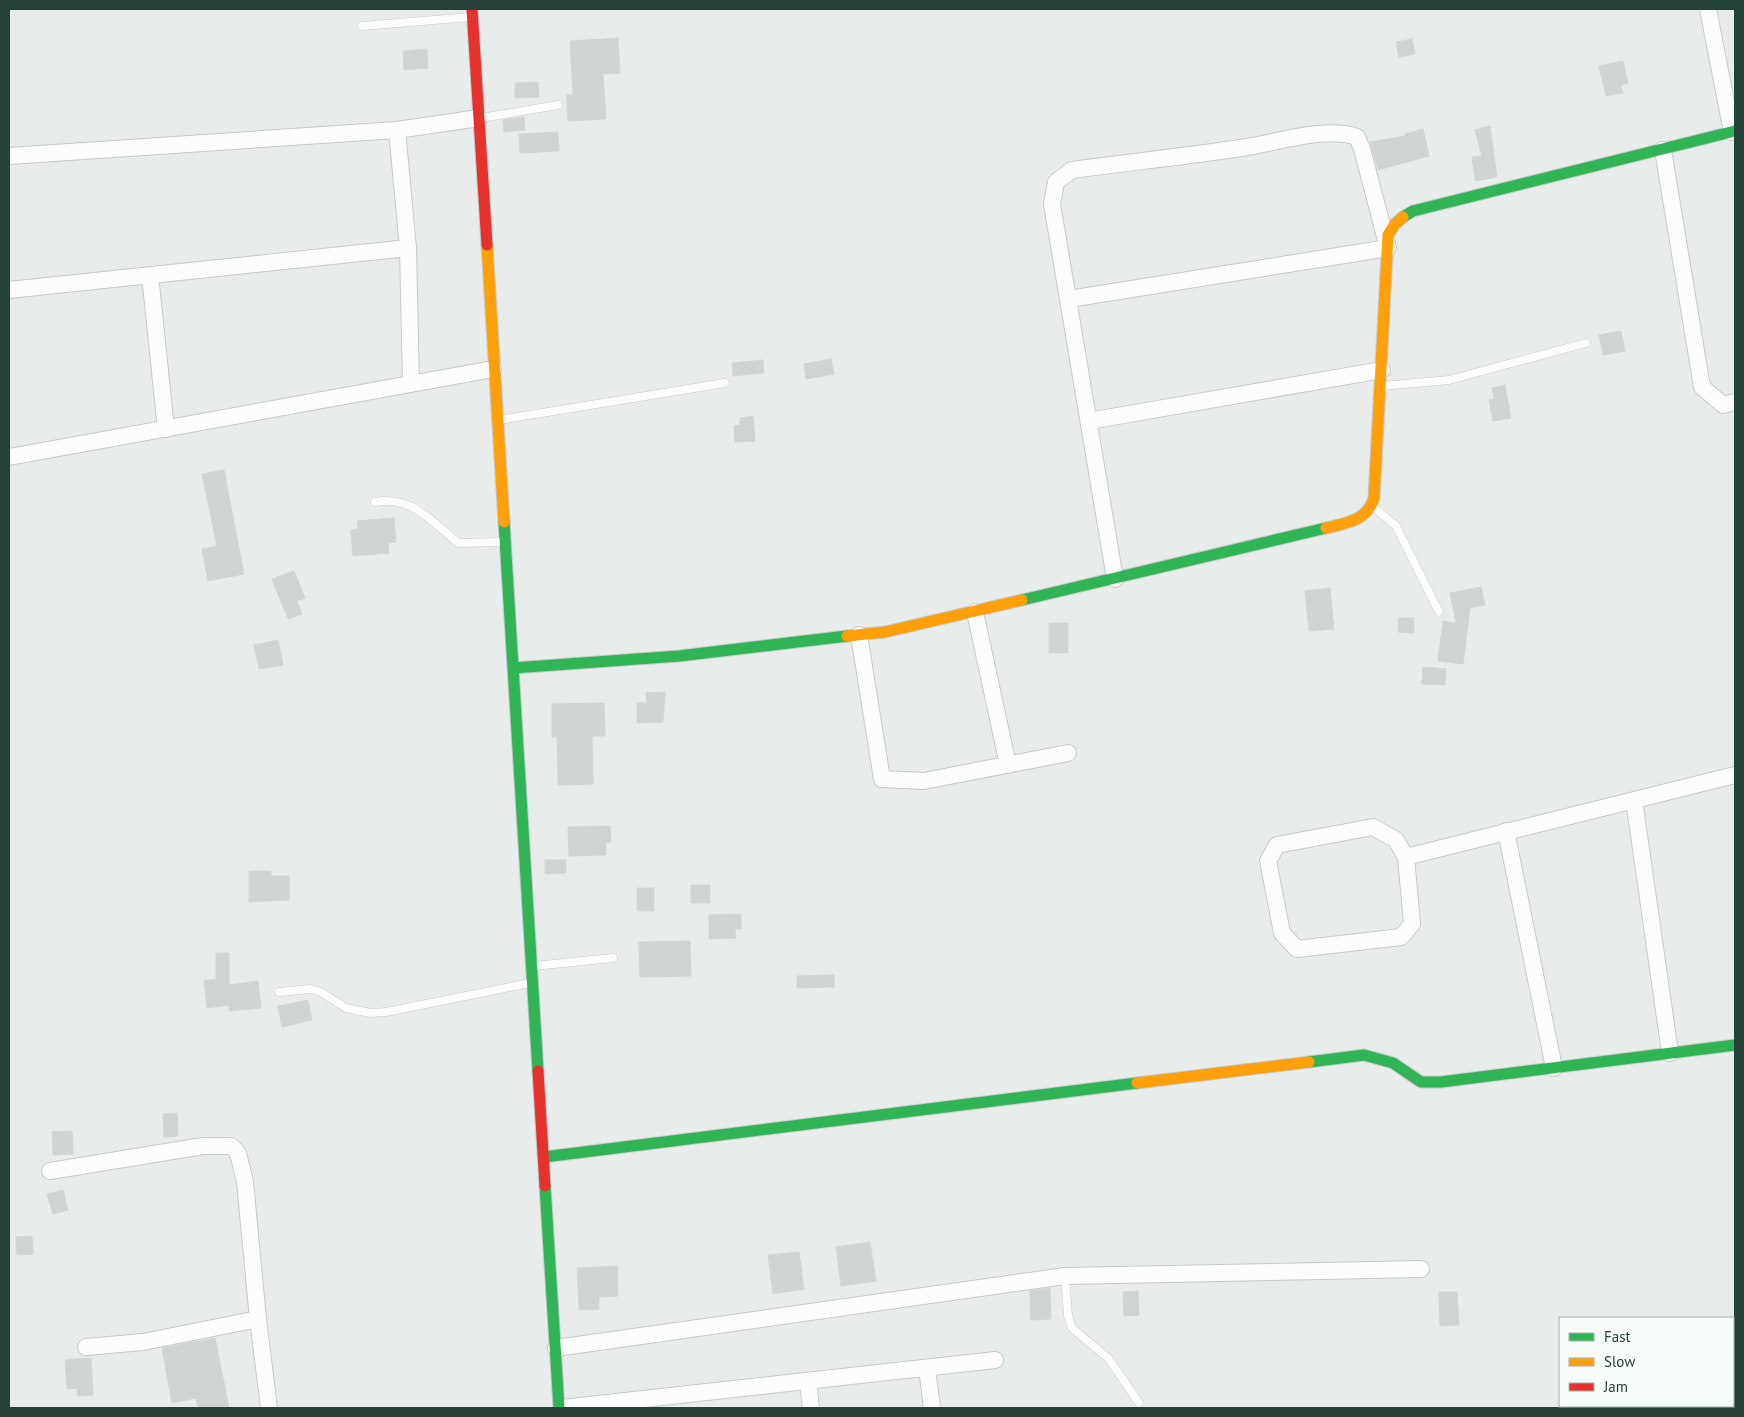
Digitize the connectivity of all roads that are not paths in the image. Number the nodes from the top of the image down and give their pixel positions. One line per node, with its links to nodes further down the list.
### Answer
1 (1708, 9): 7 (street)
2 (473, 13): 3 (lane); 5 (street)
3 (362, 26)
4 (558, 105): 5 (lane)
5 (479, 118): 6 (street); 16 (street)
6 (397, 130): 9 (street); 10 (street)
7 (1734, 131): 8 (street)
8 (1663, 150): 11 (street); 20 (street)
9 (9, 156)
10 (408, 248): 12 (street); 19 (street)
11 (1388, 248): 14 (street); 14 (street); 17 (street)
12 (150, 275): 13 (street); 23 (street)
13 (9, 290)
14 (1069, 299): 22 (street)
15 (1586, 343): 17 (lane)
16 (493, 369): 19 (street); 21 (street)
17 (1382, 378): 22 (street); 26 (street)
18 (725, 383): 21 (lane)
19 (411, 384): 23 (street)
20 (1735, 402)
21 (497, 421): 27 (street)
22 (1089, 421): 28 (street)
23 (166, 429): 24 (street)
24 (9, 458)
25 (375, 502): 27 (lane)
26 (1372, 507): 28 (street); 30 (lane)
27 (505, 542): 32 (street)
28 (1115, 579): 29 (street)
29 (975, 612): 31 (street); 34 (street)
30 (1439, 612)
31 (859, 635): 32 (street); 34 (street)
32 (514, 668): 40 (street)
33 (1068, 753): 34 (street)
34 (1008, 765)
35 (1735, 775): 36 (street)
36 (1634, 800): 37 (street); 44 (street)
37 (1506, 831): 38 (street); 45 (street)
38 (1406, 857): 38 (street)
39 (613, 958): 40 (lane)
40 (532, 966): 41 (street)
41 (533, 982): 42 (lane); 46 (street)
42 (279, 992)
43 (1735, 1046): 44 (street)
44 (1670, 1054): 45 (street)
45 (1554, 1068): 46 (street)
46 (544, 1157): 52 (street)
47 (50, 1172): 50 (street)
48 (1421, 1269): 49 (street)
49 (1065, 1276): 52 (street); 56 (lane)
50 (258, 1319): 51 (street); 57 (street)
51 (86, 1347)
52 (556, 1348): 58 (street)
53 (994, 1360): 54 (street)
54 (926, 1368): 55 (street); 60 (street)
55 (808, 1381): 58 (street); 59 (street)
56 (1139, 1403)
57 (269, 1408)
58 (560, 1408)
59 (812, 1408)
60 (932, 1408)

